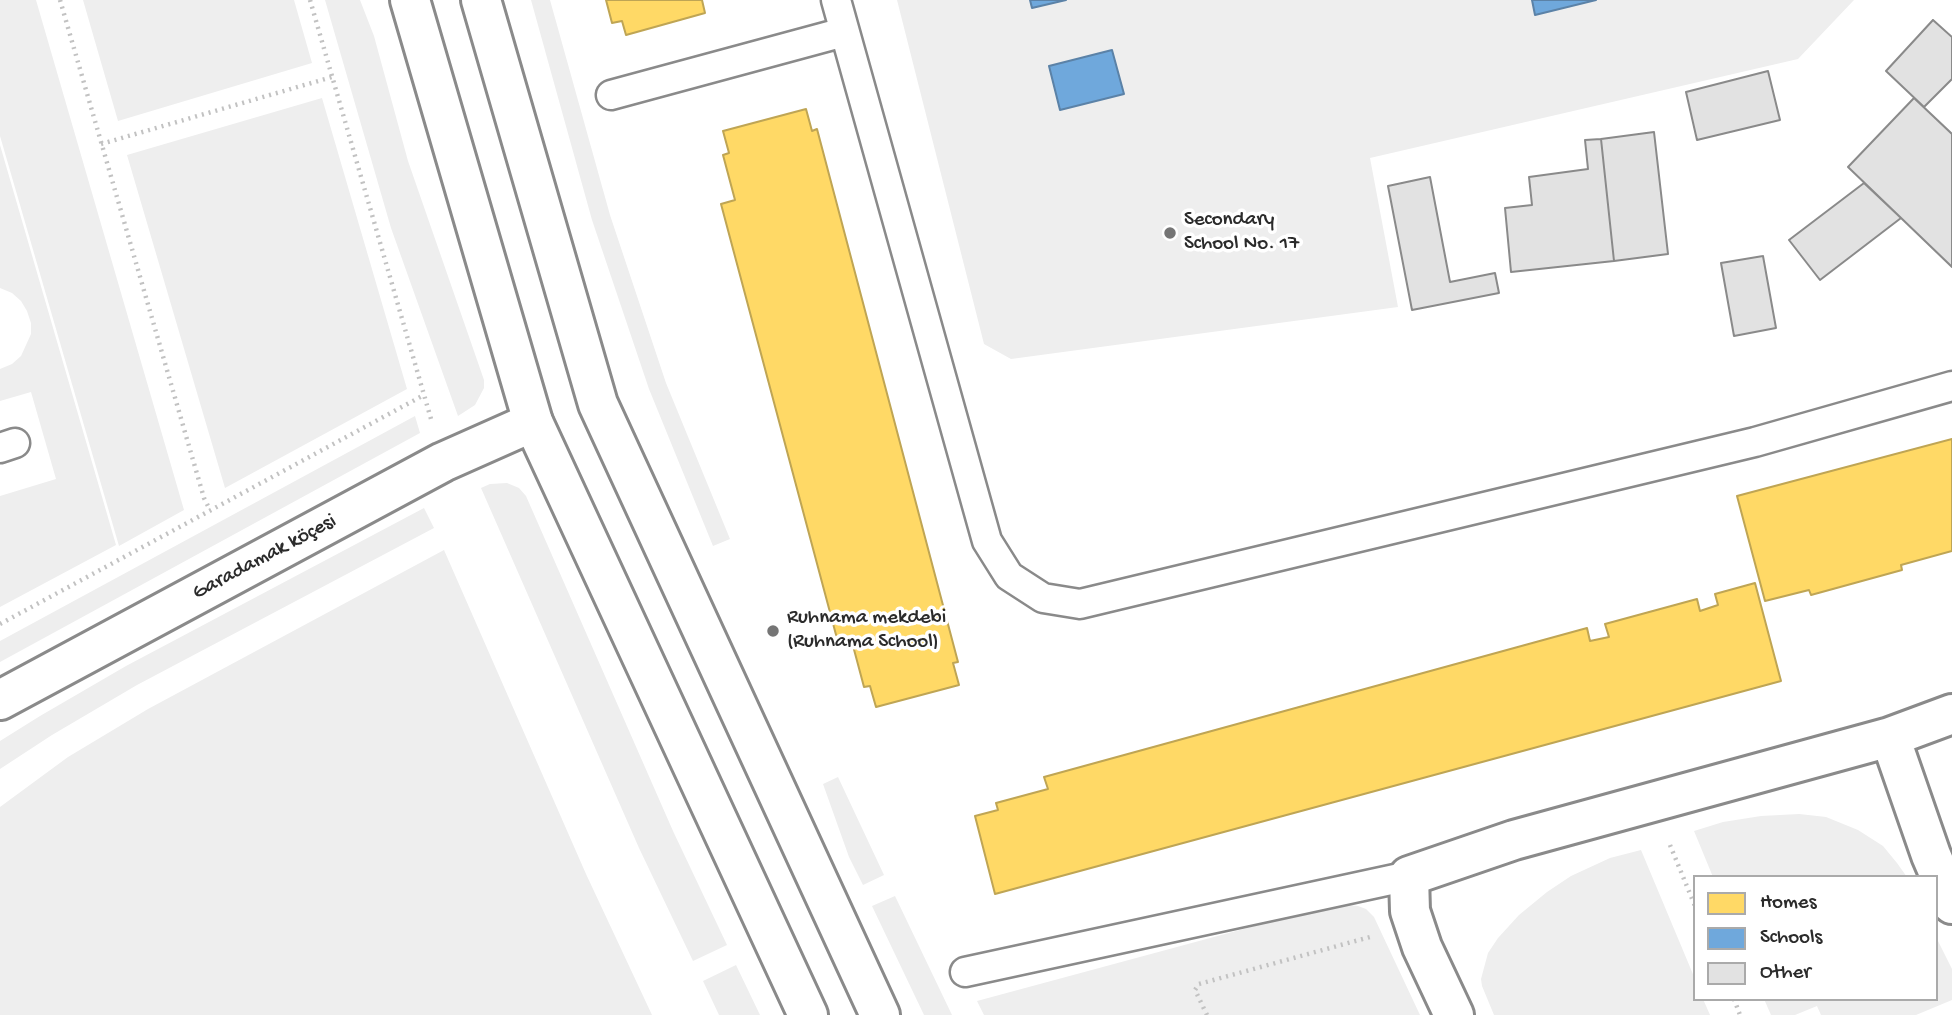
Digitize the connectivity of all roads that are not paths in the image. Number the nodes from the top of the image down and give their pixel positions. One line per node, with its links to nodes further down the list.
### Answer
1 (410, 0): 7 (main road)
2 (481, 0): 15 (main road)
3 (836, 0): 4 (lane)
4 (844, 32): 5 (lane); 6 (lane)
5 (611, 95)
6 (1952, 386)
7 (533, 422): 8 (main road, Garadamak köçesi); 14 (main road)
8 (0, 700)
9 (1952, 715): 10 (main road)
10 (1889, 737): 11 (main road); 12 (main road)
11 (1409, 876): 13 (lane); 16 (main road)
12 (1952, 904)
13 (965, 972)
14 (808, 1015)
15 (880, 1015)
16 (1454, 1015)

